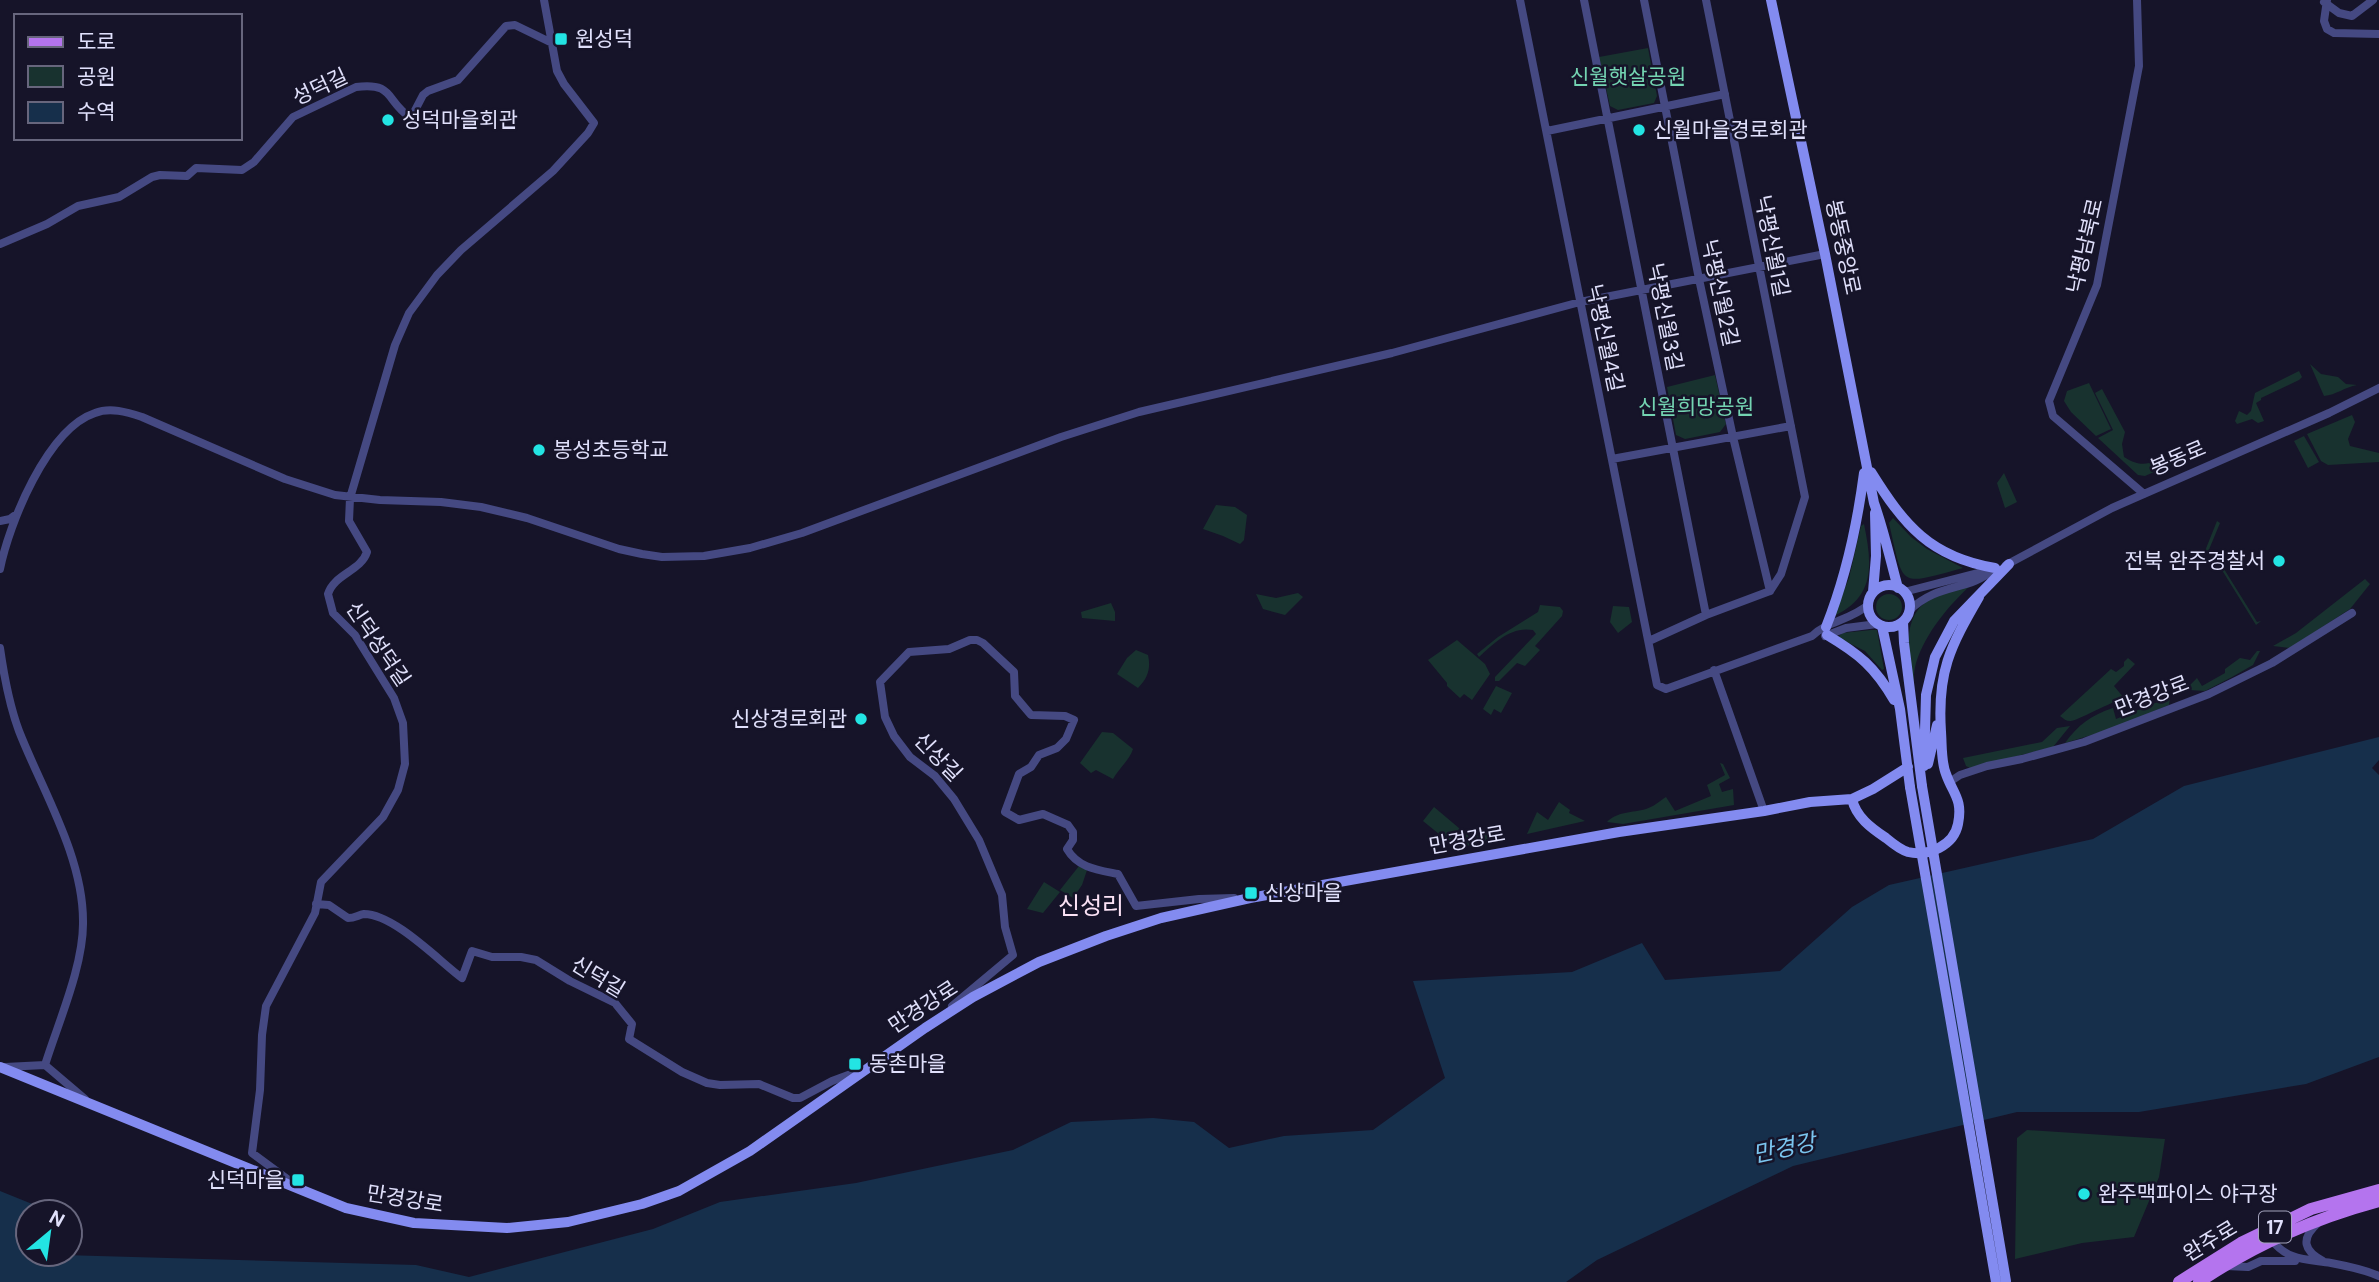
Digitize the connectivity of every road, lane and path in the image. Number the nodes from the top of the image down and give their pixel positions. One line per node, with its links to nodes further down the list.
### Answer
1 (544, 0): 11 (street, 신덕성덕길)
2 (1520, 0): 15 (street, 낙평신월4길)
3 (1584, 0): 14 (street, 낙평신월3길)
4 (1644, 0): 13 (street, 낙평신월2길)
5 (1706, 0): 12 (street, 낙평신월1길)
6 (1771, 0): 17 (street, 봉동중앙로)
7 (2137, 0): 28 (street, 낙평남북로)
8 (2373, 0): 9 (street)
9 (2325, 1): 10 (street)
10 (2379, 34)
11 (552, 43): 16 (street, 성덕길); 29 (street, 신덕성덕길)
12 (1725, 94): 13 (street); 18 (street, 낙평신월1길)
13 (1666, 106): 14 (street); 19 (street, 낙평신월2길)
14 (1607, 118): 15 (street); 20 (street, 낙평신월3길)
15 (1547, 131): 21 (street, 낙평신월4길)
16 (0, 244)
17 (1825, 254): 18 (street); 27 (street, 봉동중앙로)
18 (1758, 268): 19 (street); 23 (street, 낙평신월1길)
19 (1699, 279): 20 (street); 24 (street, 낙평신월2길)
20 (1642, 290): 21 (street); 25 (street, 낙평신월3길)
21 (1580, 302): 26 (street, 낙평신월4길); 29 (street)
22 (2379, 388): 28 (street, 봉동로)
23 (1791, 426): 24 (street); 37 (street, 낙평신월1길)
24 (1733, 437): 25 (street); 37 (street, 낙평신월2길)
25 (1674, 448): 26 (street); 43 (street, 낙평신월3길)
26 (1612, 459): 47 (street, 낙평신월4길)
27 (1866, 463): 30 (street, 봉동중앙로); 34 (street); 46 (street)
28 (2144, 494): 33 (street, 봉동로)
29 (350, 498): 31 (street); 57 (street, 신덕성덕길)
30 (1874, 503): 36 (street, 봉동중앙로); 38 (street, 봉동중앙로)
31 (16, 513): 32 (street); 35 (street)
32 (0, 521)
33 (2009, 564): 34 (street, 봉동로); 39 (street)
34 (1995, 568): 36 (street, 봉동로); 41 (street, 봉동로)
35 (0, 569)
36 (1901, 590): 38 (street); 41 (street, 봉동중앙로)
37 (1770, 591): 43 (street)
38 (1873, 592): 40 (street, 봉동중앙로)
39 (1979, 597): 51 (street); 52 (street)
40 (1868, 605): 45 (street); 46 (street, 낙평신월4길)
41 (1910, 610): 44 (street)
42 (2352, 613): 53 (street, 만경강로)
43 (1706, 615): 47 (street)
44 (1903, 622): 45 (street); 52 (street)
45 (1879, 625): 46 (street, 낙평신월4길); 50 (street)
46 (1826, 631): 49 (street, 낙평신월4길); 50 (street)
47 (1649, 641): 49 (street, 낙평신월4길)
48 (0, 648): 59 (street)
49 (1714, 670): 55 (street)
50 (1900, 709): 52 (street)
51 (1940, 715): 52 (street); 53 (street)
52 (1919, 773): 53 (street); 54 (street, 만경강로); 72 (street, bridge); 73 (street, bridge)
53 (1948, 778): 54 (street)
54 (1852, 799): 55 (street, 만경강로)
55 (1764, 811): 56 (street, 만경강로)
56 (1250, 898): 58 (street, 만경강로); 58 (street, 신상길)
57 (316, 904): 61 (street, 신덕길); 64 (street, 신덕성덕길)
58 (925, 1028): 61 (street, 만경강로)
59 (45, 1065): 60 (street); 62 (street)
60 (1, 1067): 62 (street, 만경강로)
61 (865, 1069): 64 (street, 만경강로)
62 (89, 1103): 64 (street, 만경강로)
63 (2379, 1190): 67 (main road, 완주로 / 17)
64 (305, 1192)
65 (2379, 1201): 66 (main road, 완주로 / 17)
66 (2325, 1217): 67 (main road, 완주로 / 17); 69 (street)
67 (2269, 1236): 68 (street); 70 (main road, 완주로 / 17); 74 (main road, 완주로 / 17)
68 (2300, 1261): 69 (street); 70 (street)
69 (2326, 1262): 71 (street)
70 (2223, 1266): 75 (main road, 완주로 / 17)
71 (2379, 1276)
72 (1996, 1282)
73 (2006, 1282)
74 (2179, 1282)
75 (2199, 1282)

